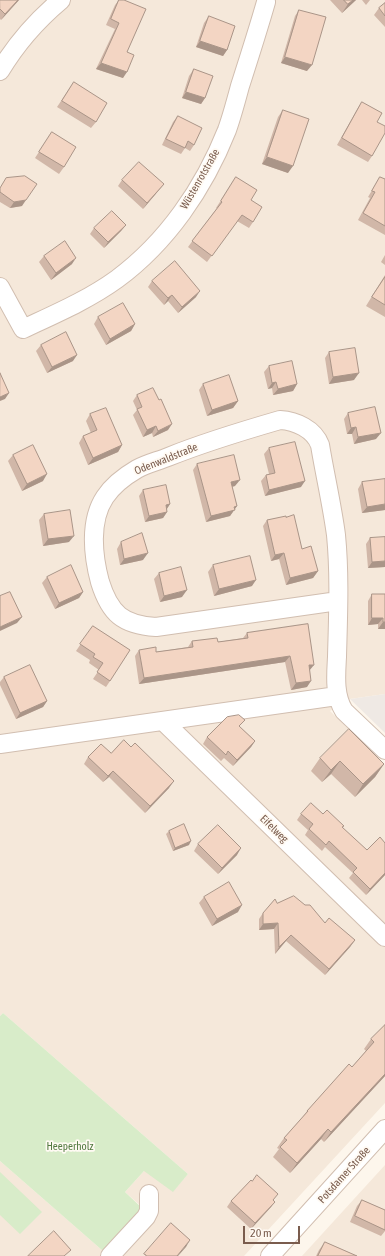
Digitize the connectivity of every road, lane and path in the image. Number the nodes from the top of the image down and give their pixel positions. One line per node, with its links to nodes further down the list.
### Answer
1 (61, 0): 3 (street)
2 (264, 1): 4 (street, Wüstenrotstraße)
3 (0, 71)
4 (0, 287)
5 (338, 601): 5 (street, Odenwaldstraße); 6 (street, Odenwaldstraße)
6 (337, 696): 7 (street); 9 (street, Odenwaldstraße)
7 (163, 721): 8 (street); 10 (street, Eifelweg)
8 (0, 744)
9 (385, 750)
10 (385, 937)
11 (385, 1129): 14 (street, Potsdamer Straße)
12 (149, 1194): 13 (street)
13 (110, 1256)
14 (270, 1256)

